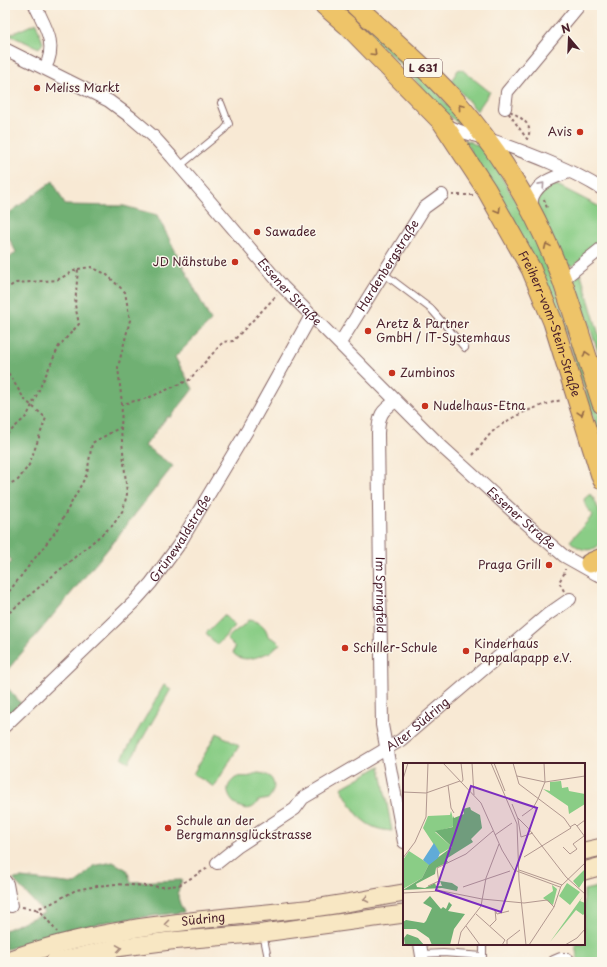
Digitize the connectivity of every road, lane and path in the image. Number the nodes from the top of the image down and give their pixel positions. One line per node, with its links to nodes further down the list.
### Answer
1 (35, 5): 6 (street)
2 (324, 5): 9 (main road, L 631, one-way to 9)
3 (355, 5): 10 (main road, L 631, one-way to 3)
4 (578, 5): 8 (street)
5 (5, 49): 6 (street, Essener Straße)
6 (45, 68): 11 (street, Essener Straße)
7 (221, 103): 11 (lane)
8 (505, 108): 8 (path)
9 (442, 122): 10 (street); 13 (main road, L 631)
10 (485, 138): 12 (street); 16 (main road, Freiherr-vom-Stein-Straße / L 631)
11 (180, 166): 21 (street, Essener Straße)
12 (569, 172): 14 (street); 16 (street, one-way to 12)
13 (478, 186): 15 (path); 35 (main road, Freiherr-vom-Stein-Straße / L 631, one-way to 35)
14 (602, 189)
15 (442, 195): 19 (street, Hardenbergstraße)
16 (532, 212): 20 (main road, Freiherr-vom-Stein-Straße / L 631, one-way to 16)
17 (602, 248): 20 (street)
18 (78, 269): 22 (path); 29 (path); 31 (path)
19 (383, 274): 24 (street, Hardenbergstraße); 25 (lane)
20 (562, 280): 30 (main road, Freiherr-vom-Stein-Straße / L 631, one-way to 20)
21 (283, 287): 23 (street, Essener Straße); 29 (path)
22 (5, 289)
23 (312, 316): 24 (street, Essener Straße); 43 (street, Grünewaldstraße)
24 (340, 343): 28 (street, Essener Straße)
25 (465, 348)
26 (5, 368): 31 (path)
27 (563, 399): 34 (path)
28 (396, 401): 38 (street, Essener Straße); 44 (street, Im Springfeld)
29 (122, 404): 32 (path)
30 (602, 404)
31 (32, 406): 33 (path); 36 (path)
32 (121, 427): 42 (path); 42 (path)
33 (5, 436)
34 (473, 455)
35 (602, 479)
36 (5, 486)
37 (5, 554): 39 (path)
38 (564, 556): 40 (street, Essener Straße); 40 (street, Essener Straße); 41 (path)
39 (5, 558)
40 (599, 566)
41 (570, 599): 44 (street, Alter Südring)
42 (5, 615)
43 (5, 726)
44 (386, 749): 45 (street, Im Springfeld); 48 (street, Alter Südring)
45 (403, 837)
46 (602, 847): 47 (main road)
47 (585, 851)
48 (217, 863): 54 (path)
49 (602, 866): 50 (main road)
50 (585, 871)
51 (6, 884): 53 (street)
52 (403, 893): 57 (main road, Südring, one-way to 57)
53 (11, 906): 54 (path)
54 (36, 909): 57 (path)
55 (403, 914): 56 (main road, Südring)
56 (263, 933): 61 (main road, Südring, one-way to 56); 62 (lane)
57 (67, 943): 60 (main road, Südring)
58 (484, 945): 59 (lane)
59 (422, 953)
60 (5, 961)
61 (54, 962)
62 (267, 962)
63 (554, 962): 64 (street)
64 (570, 962)

